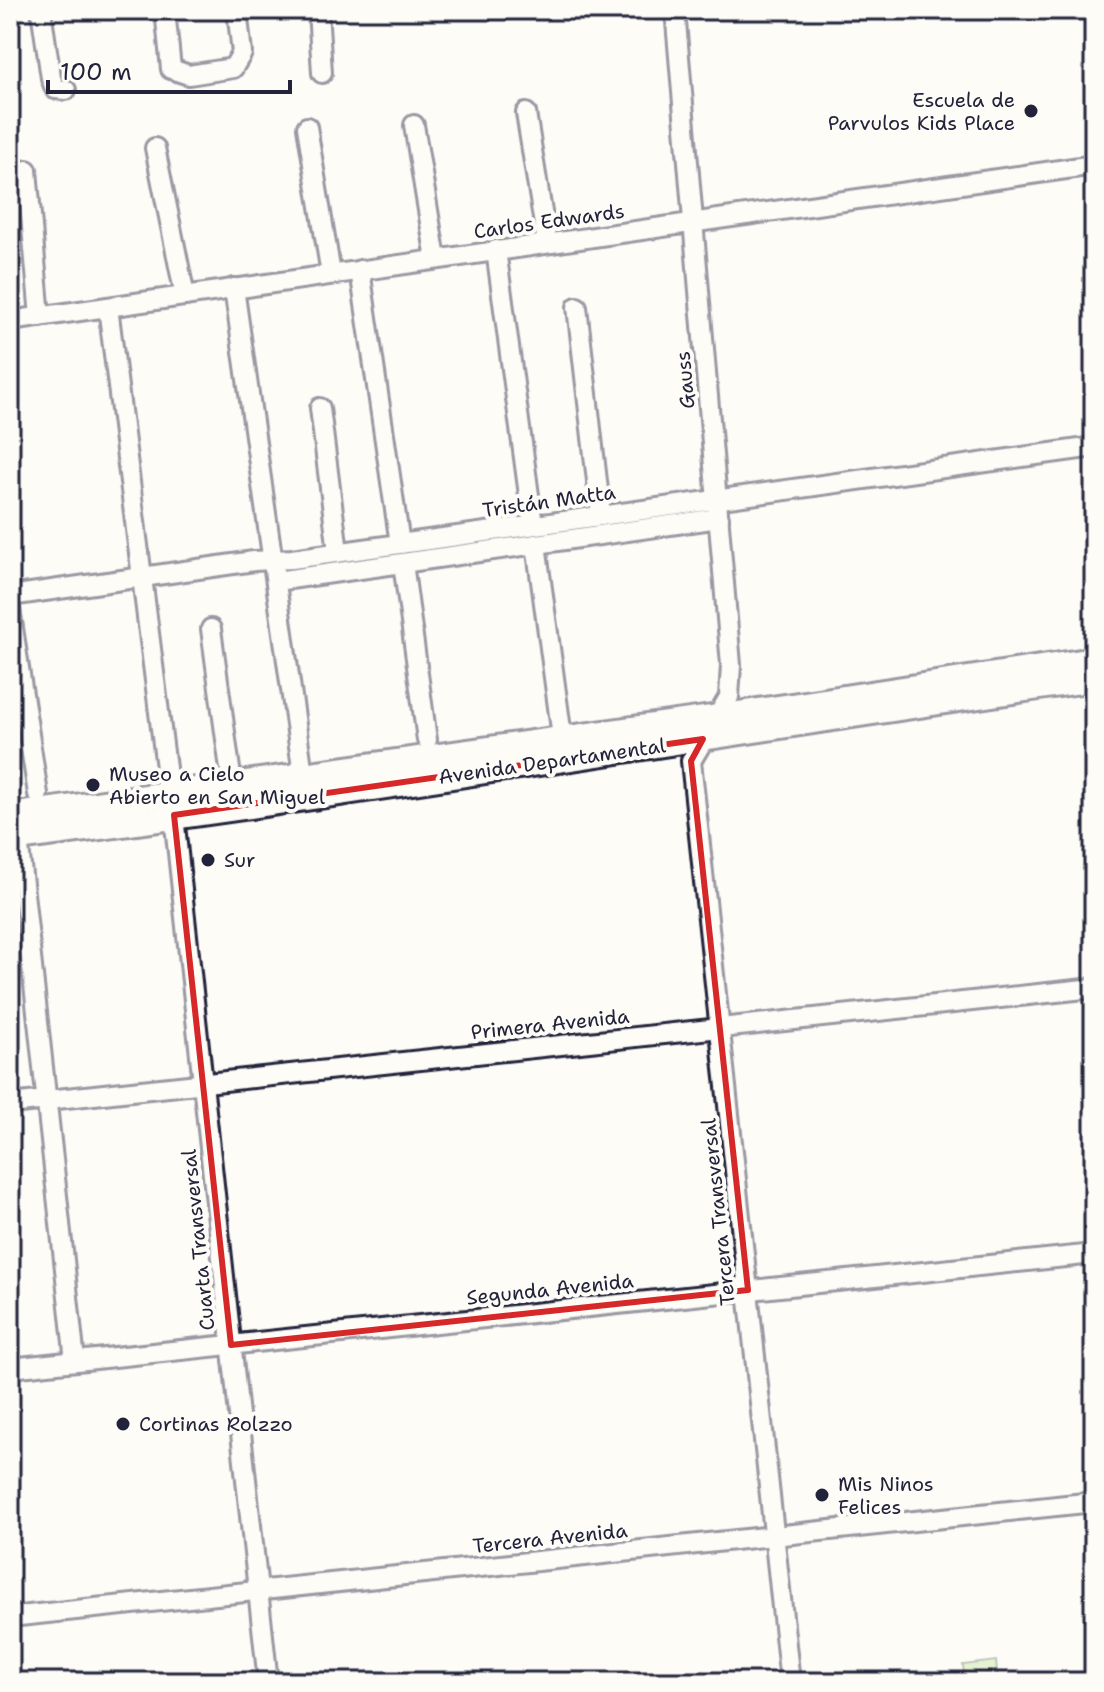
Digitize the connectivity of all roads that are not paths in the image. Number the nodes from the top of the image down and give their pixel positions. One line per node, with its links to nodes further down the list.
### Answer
1 (41, 10): 7 (street)
2 (165, 10): 3 (street)
3 (237, 10)
4 (318, 10): 6 (street)
5 (675, 10): 14 (street, Gauss)
6 (322, 73)
7 (66, 90)
8 (526, 113): 15 (street)
9 (414, 125): 17 (street)
10 (307, 127): 19 (street)
11 (155, 148): 21 (street)
12 (1094, 165): 14 (street, Carlos Edwards)
13 (27, 170): 24 (street)
14 (694, 221): 15 (street, Carlos Edwards); 28 (street, Gauss)
15 (547, 243): 16 (street, Carlos Edwards)
16 (496, 250): 17 (street, Carlos Edwards); 31 (street)
17 (436, 259): 18 (street, Carlos Edwards)
18 (360, 270): 19 (street, Carlos Edwards); 32 (street)
19 (331, 274): 20 (street, Carlos Edwards)
20 (234, 288): 21 (street, Carlos Edwards); 35 (street)
21 (185, 296): 22 (street, Carlos Edwards)
22 (108, 307): 24 (street, Carlos Edwards); 37 (street, Cuarta Transversal)
23 (577, 307): 29 (street)
24 (40, 317): 25 (street, Carlos Edwards)
25 (10, 321)
26 (320, 408): 34 (street)
27 (1094, 447): 28 (street, Tristán Matta)
28 (717, 499): 29 (street, Tristán Matta); 30 (street, Gauss)
29 (601, 516): 31 (street, Tristán Matta)
30 (719, 518): 33 (street, Tristán Matta); 44 (street, Gauss)
31 (533, 525): 32 (street, Tristán Matta)
32 (400, 544): 34 (street, Tristán Matta)
33 (536, 544): 36 (street, Tristán Matta); 45 (street)
34 (338, 552): 35 (street, Tristán Matta)
35 (273, 560): 37 (street, Tristán Matta); 38 (street)
36 (403, 563): 38 (street, Tristán Matta); 47 (street)
37 (141, 577): 39 (street, Tristán Matta); 51 (street, Cuarta Transversal)
38 (276, 581): 48 (street)
39 (10, 596)
40 (10, 608): 50 (street)
41 (211, 629): 49 (street)
42 (1094, 660): 44 (main road, Avenida Departamental)
43 (1094, 679): 46 (main road, Avenida Departamental)
44 (719, 717): 45 (main road, Avenida Departamental); 46 (street, Gauss)
45 (562, 737): 48 (main road, Avenida Departamental)
46 (703, 739): 51 (main road, Avenida Departamental); 54 (street, Tercera Transversal)
47 (427, 740)
48 (303, 774): 49 (main road, Avenida Departamental)
49 (232, 784): 51 (main road, Avenida Departamental)
50 (38, 794)
51 (171, 795): 52 (main road, Avenida Departamental); 55 (street, Cuarta Transversal)
52 (13, 831): 56 (street)
53 (1094, 988): 54 (street, Primera Avenida)
54 (720, 1028): 55 (street, Primera Avenida); 59 (street, Tercera Transversal)
55 (203, 1083): 56 (street, Primera Avenida); 60 (street, Cuarta Transversal)
56 (47, 1100): 57 (street, Primera Avenida); 61 (street)
57 (10, 1104)
58 (1094, 1254): 59 (street, Segunda Avenida)
59 (748, 1290): 60 (street, Segunda Avenida); 64 (street, Tercera Transversal)
60 (231, 1345): 61 (street, Segunda Avenida); 65 (street, Cuarta Transversal)
61 (75, 1361): 62 (street, Segunda Avenida)
62 (10, 1368)
63 (1094, 1502): 64 (street, Tercera Avenida)
64 (773, 1536): 65 (street, Tercera Avenida); 68 (street, Tercera Transversal)
65 (258, 1591): 66 (street, Tercera Avenida); 67 (street, Cuarta Transversal)
66 (10, 1617)
67 (268, 1682)
68 (790, 1682)

